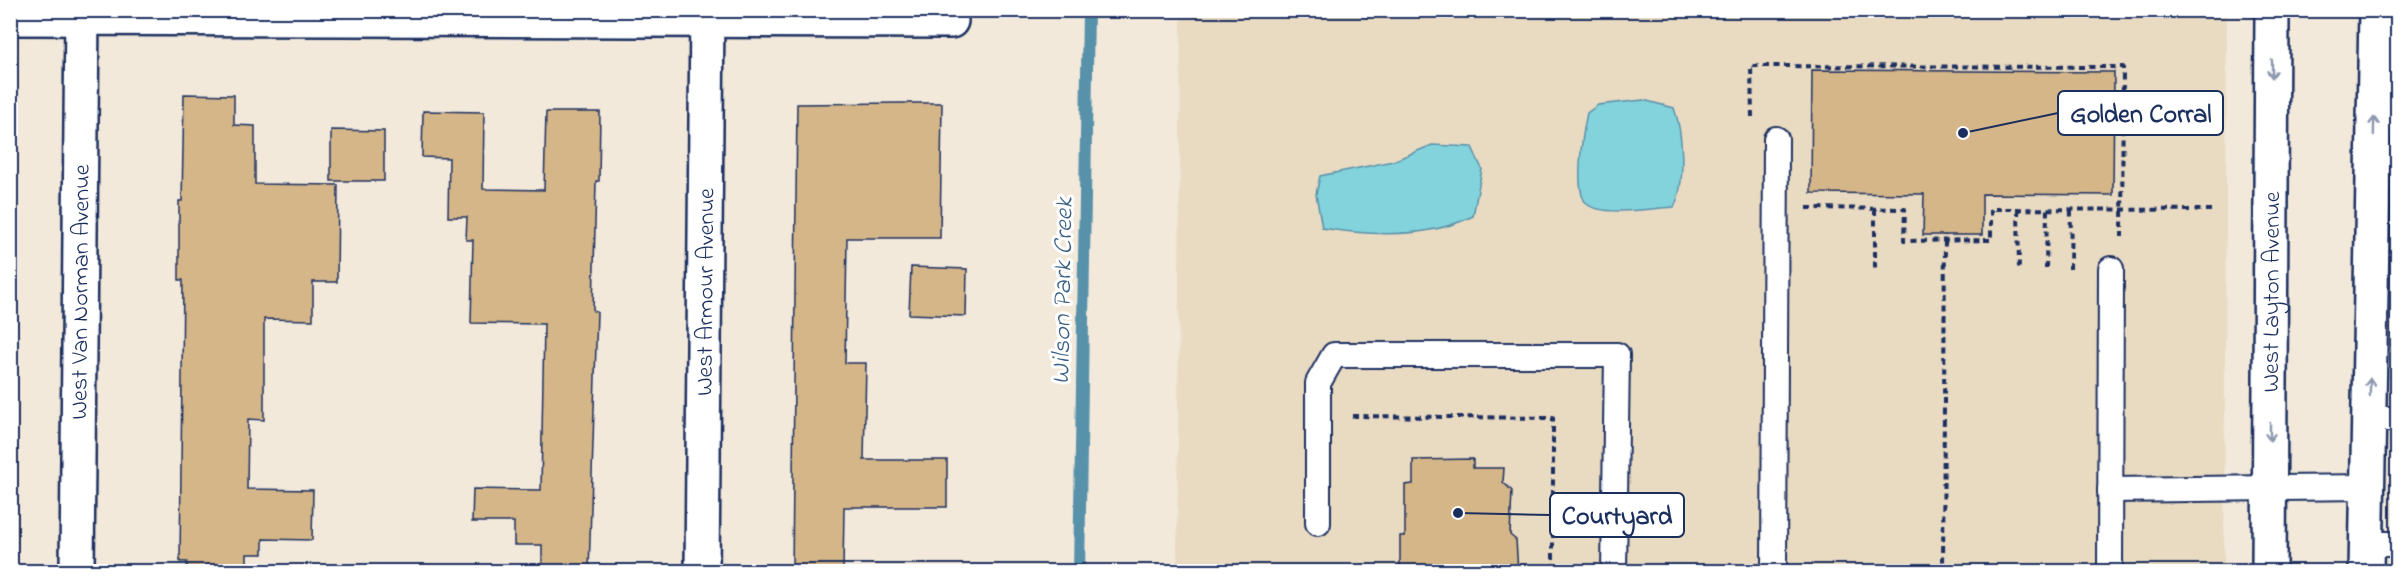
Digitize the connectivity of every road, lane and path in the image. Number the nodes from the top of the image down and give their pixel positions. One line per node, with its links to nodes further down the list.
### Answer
1 (2272, 10): 25 (street, West Layton Avenue, one-way to 25)
2 (2376, 10): 7 (street)
3 (82, 14): 4 (street); 5 (street); 29 (street, West Van Norman Avenue)
4 (706, 15): 6 (street); 30 (street, West Armour Avenue)
5 (10, 18)
6 (951, 21)
7 (2386, 86): 23 (street, one-way to 7)
8 (1776, 139): 9 (lane); 14 (path)
9 (1776, 208): 10 (path); 33 (lane)
10 (1875, 209): 16 (path); 17 (path)
11 (2018, 209): 12 (path); 16 (path); 18 (path)
12 (2047, 209): 13 (path); 19 (path)
13 (2071, 209): 14 (path); 20 (path)
14 (2122, 210): 15 (path); 21 (path)
15 (2211, 210)
16 (1945, 238): 34 (path)
17 (1875, 268)
18 (2019, 268)
19 (2046, 268)
20 (2070, 269)
21 (2111, 269): 26 (lane)
22 (1318, 416): 27 (lane); 31 (path); 32 (lane)
23 (2384, 419): 24 (street)
24 (2368, 487): 25 (lane); 28 (street)
25 (2269, 488): 26 (lane); 36 (street, West Layton Avenue)
26 (2110, 490): 35 (lane)
27 (1318, 523)
28 (2377, 553)
29 (77, 572)
30 (702, 572)
31 (1559, 572)
32 (1614, 572)
33 (1774, 572)
34 (1943, 572)
35 (2110, 572)
36 (2269, 572)

